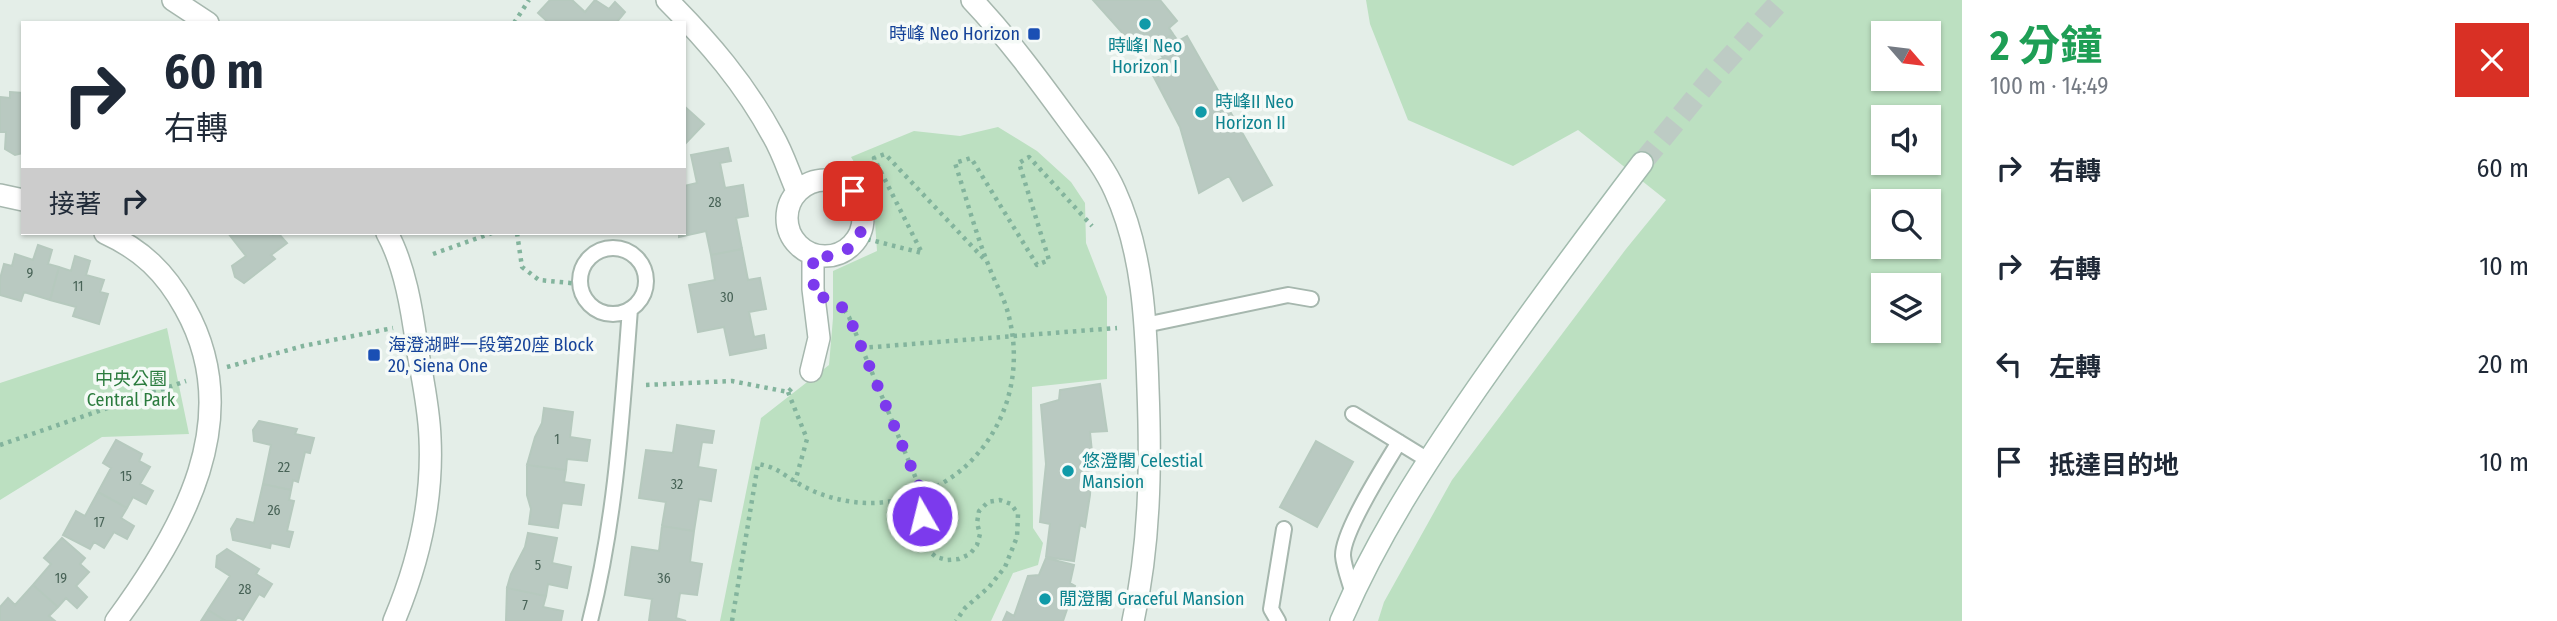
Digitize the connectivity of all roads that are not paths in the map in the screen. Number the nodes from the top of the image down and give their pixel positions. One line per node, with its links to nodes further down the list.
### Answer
1 (173, 0): 4 (street)
2 (667, 0): 6 (street)
3 (972, 0): 14 (street)
4 (205, 21)
5 (1642, 163): 18 (street)
6 (797, 191): 11 (street); 11 (street)
7 (0, 195): 8 (street)
8 (21, 200)
9 (109, 235): 21 (street)
10 (388, 235): 22 (street)
11 (813, 256): 15 (street)
12 (1311, 299): 14 (lane)
13 (630, 309): 13 (lane); 23 (lane)
14 (1145, 325): 24 (street)
15 (811, 371)
16 (1353, 414): 17 (lane)
17 (1399, 442): 18 (lane); 20 (lane)
18 (1428, 460): 20 (street)
19 (1284, 529): 25 (lane)
20 (1353, 594): 26 (street)
21 (116, 621)
22 (394, 621)
23 (590, 621)
24 (1133, 621)
25 (1278, 621)
26 (1341, 621)

